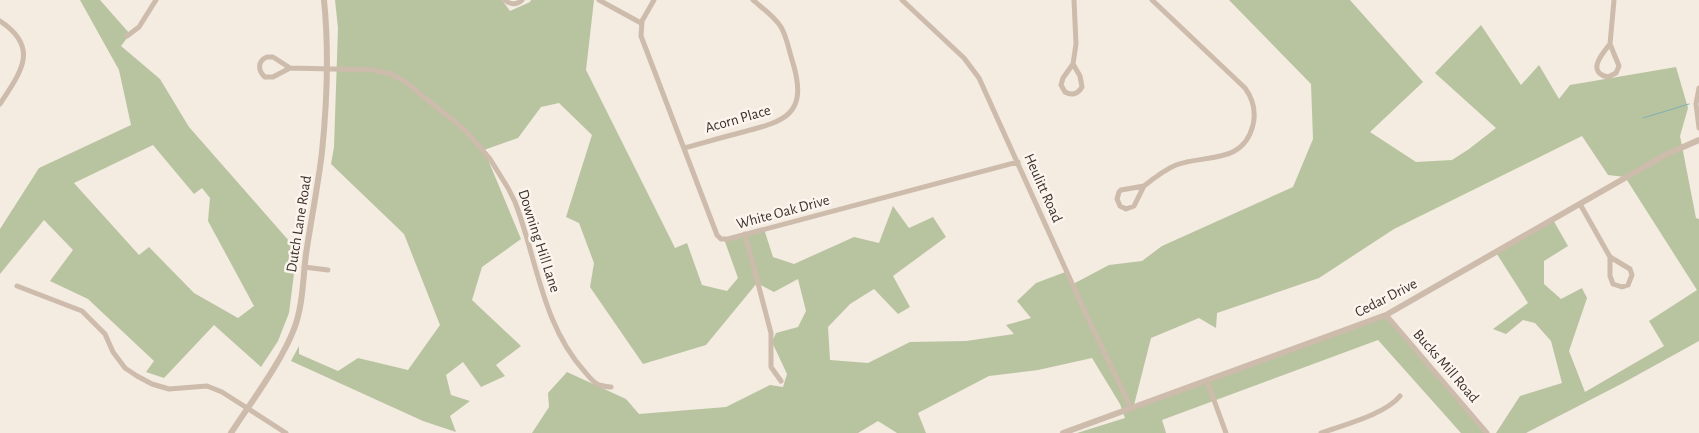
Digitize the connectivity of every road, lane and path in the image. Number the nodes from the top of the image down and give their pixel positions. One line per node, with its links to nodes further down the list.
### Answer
1 (156, 0): 14 (street)
2 (324, 0): 18 (street, Dutch Lane Road)
3 (505, 0): 4 (street)
4 (522, 0)
5 (598, 0): 13 (street)
6 (654, 0): 13 (street)
7 (753, 0): 23 (street, Acorn Place)
8 (902, 0): 24 (street, Heulitt Road)
9 (1074, 0): 16 (street)
10 (1152, 0): 25 (street)
11 (1614, 0): 15 (street)
12 (0, 21): 20 (street)
13 (641, 23): 23 (street, White Oak Drive)
14 (127, 36)
15 (1610, 44): 15 (street)
16 (1073, 64): 16 (street)
17 (290, 68): 17 (street); 18 (street, Downing Hill Lane)
18 (326, 68): 29 (street, Dutch Lane Road); 35 (street, Downing Hill Lane)
19 (1699, 88): 21 (street)
20 (0, 104)
21 (1699, 128)
22 (1699, 140): 26 (street, Cedar Drive)
23 (684, 148): 27 (street, White Oak Drive)
24 (1018, 162): 27 (street, White Oak Drive); 38 (street, Heulitt Road)
25 (1144, 186): 25 (street)
26 (1580, 204): 28 (street); 32 (street, Cedar Drive)
27 (744, 234): 33 (street)
28 (1610, 257): 28 (street)
29 (304, 267): 30 (street); 37 (street, Dutch Lane Road)
30 (328, 270)
31 (17, 286): 37 (street)
32 (1386, 315): 34 (street, Cedar Drive); 44 (street, Bucks Mill Road)
33 (781, 381)
34 (1207, 381): 38 (street, Cedar Drive); 42 (street)
35 (611, 387)
36 (1400, 396): 43 (street)
37 (247, 408): 39 (street, Dutch Lane Road); 40 (street)
38 (1131, 408): 41 (street, Cedar Drive)
39 (231, 433)
40 (286, 433)
41 (1063, 433)
42 (1226, 433)
43 (1321, 433)
44 (1488, 433)

